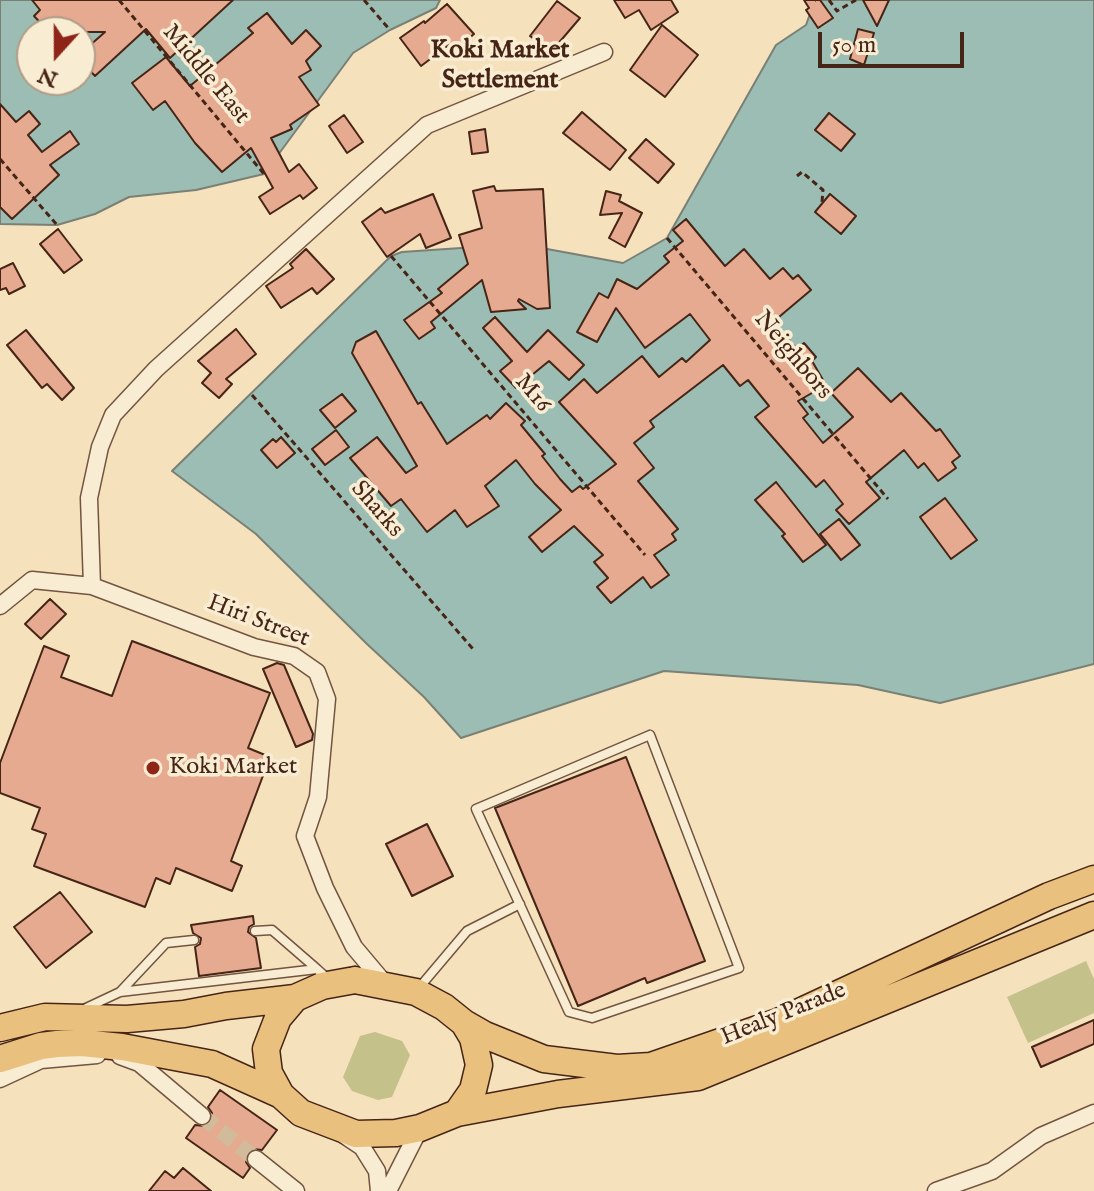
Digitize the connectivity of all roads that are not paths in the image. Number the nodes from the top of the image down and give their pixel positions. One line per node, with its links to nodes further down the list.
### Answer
1 (604, 52): 2 (street)
2 (92, 586): 3 (street, Hiri Street); 10 (street, Hiri Street)
3 (0, 606)
4 (1094, 879): 15 (highway, Healy Parade)
5 (520, 904): 5 (lane); 12 (lane)
6 (1094, 915): 20 (highway, Healy Parade)
7 (255, 931): 9 (lane)
8 (194, 940): 11 (lane)
9 (325, 977): 10 (highway); 11 (lane); 13 (highway)
10 (386, 985): 12 (highway)
11 (120, 992): 14 (lane)
12 (416, 992): 15 (highway)
13 (295, 998): 14 (highway); 19 (highway)
14 (71, 1016): 16 (highway)
15 (464, 1023): 20 (highway)
16 (0, 1028)
17 (0, 1059): 19 (highway)
18 (0, 1079): 22 (street)
19 (281, 1095): 23 (highway)
20 (457, 1113): 24 (highway)
21 (1094, 1113): 29 (street)
22 (202, 1116)
23 (329, 1124): 24 (highway); 27 (street)
24 (420, 1128): 28 (street)
25 (256, 1159): 26 (street)
26 (296, 1191)
27 (379, 1191)
28 (388, 1191)
29 (936, 1191)

